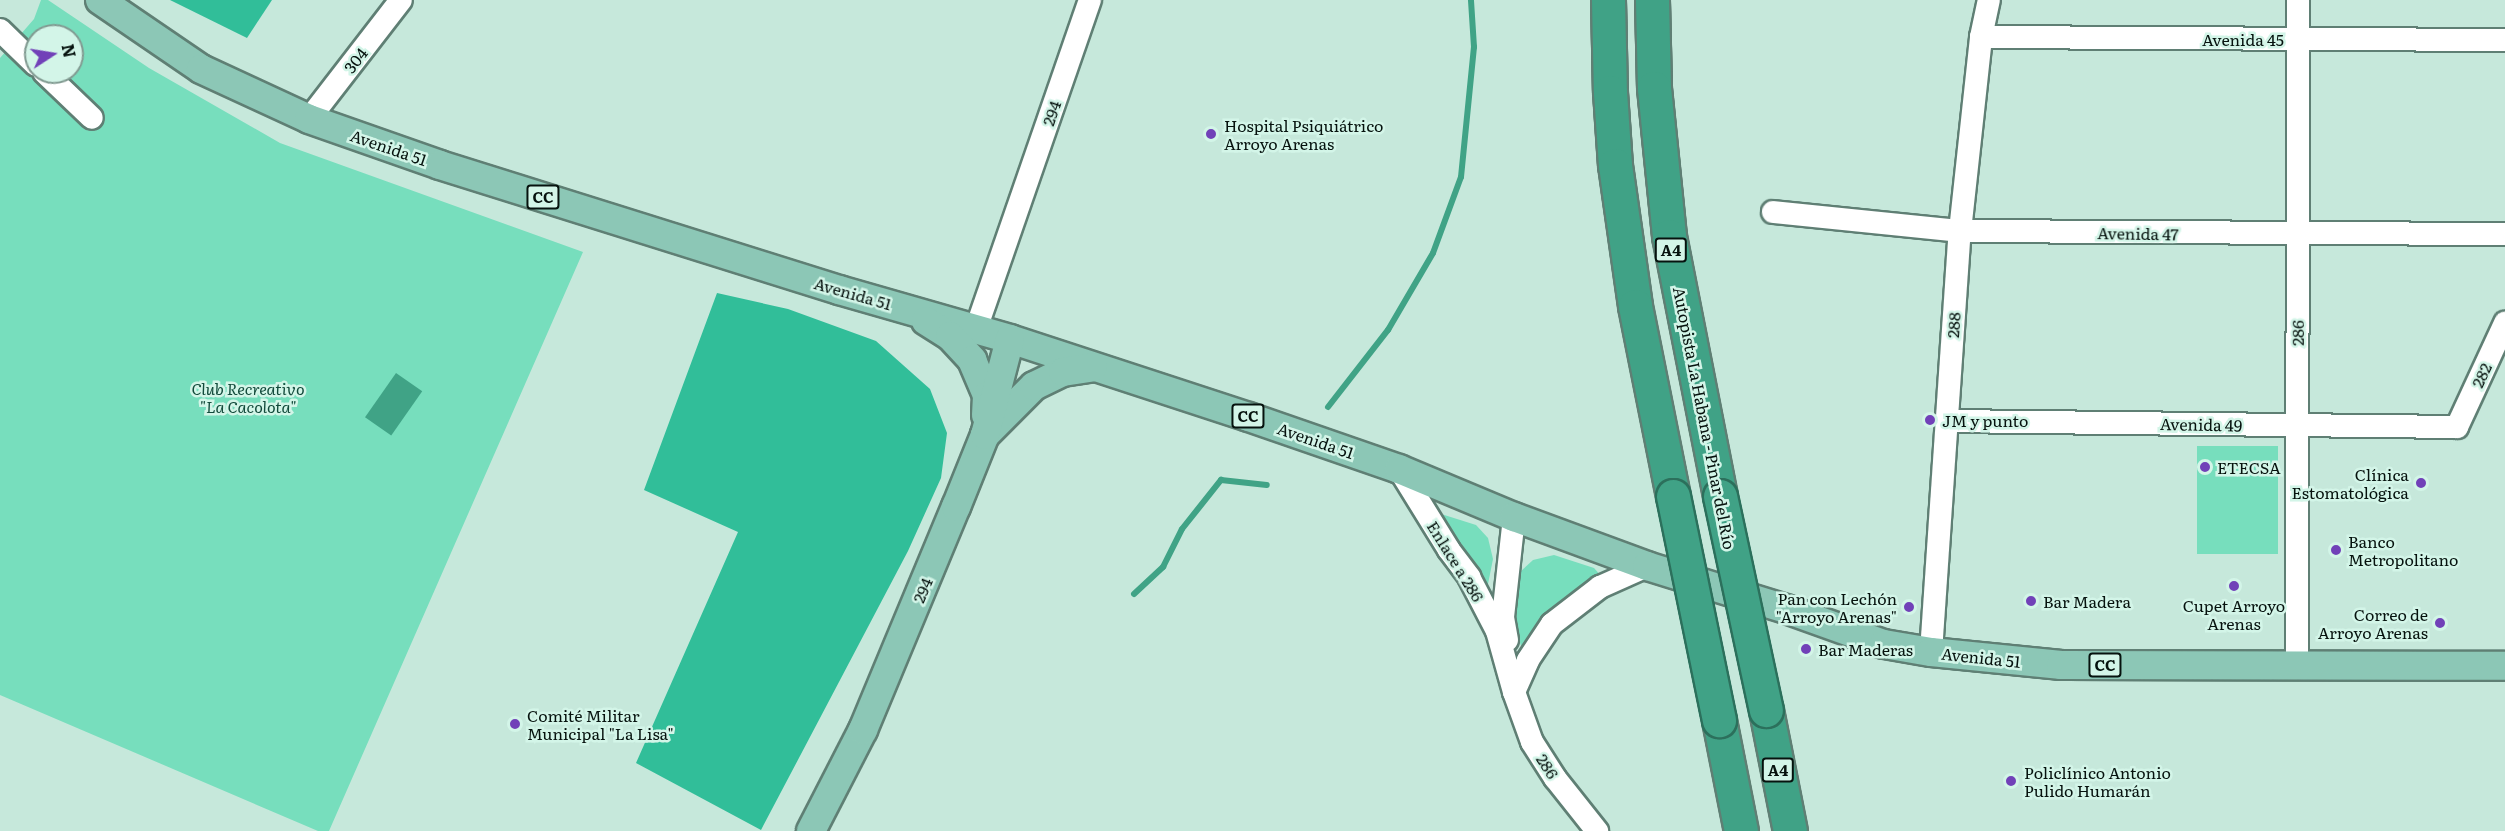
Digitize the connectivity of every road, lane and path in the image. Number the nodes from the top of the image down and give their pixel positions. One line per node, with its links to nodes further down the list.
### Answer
1 (100, 0): 15 (main road, Avenida 51 / CC)
2 (401, 0): 15 (street, 304)
3 (1090, 0): 22 (street, 294)
4 (1608, 0): 37 (highway, bridge)
5 (1653, 0): 36 (highway, Autopista La Habana - Pinar del Río / A4, bridge)
6 (1989, 0): 9 (street, 288)
7 (2298, 0): 10 (street, 286)
8 (0, 30): 12 (street)
9 (1981, 37): 10 (street, Avenida 45); 17 (street, 288)
10 (2298, 39): 11 (street, Avenida 45); 19 (street, 286)
11 (2505, 40)
12 (24, 53)
13 (57, 84): 14 (street)
14 (92, 118)
15 (309, 119): 20 (main road, Avenida 51 / CC)
16 (1773, 212): 17 (street, Avenida 47)
17 (1960, 231): 19 (street, Avenida 47); 25 (street, 288)
18 (2505, 234): 19 (street, Avenida 47)
19 (2298, 235): 26 (street, 286)
20 (906, 308): 22 (main road, Avenida 51 / CC); 28 (main road)
21 (2505, 323): 27 (street, 282)
22 (976, 329): 23 (main road, Avenida 51 / CC)
23 (1010, 339): 24 (main road, Avenida 51 / CC); 28 (main road, 294)
24 (1096, 367): 28 (main road); 29 (main road, Avenida 51 / CC)
25 (1946, 421): 26 (street, Avenida 49); 32 (street, 288)
26 (2297, 425): 27 (street, Avenida 49); 33 (street, 286)
27 (2457, 426)
28 (985, 435): 38 (main road, 294)
29 (1399, 469): 30 (main road, Avenida 51 / CC); 35 (street, Enlace a 286)
30 (1514, 517): 31 (main road, Avenida 51 / CC); 35 (street, Enlace a 286)
31 (1647, 566): 32 (main road, Avenida 51 / CC); 35 (street)
32 (1931, 652): 33 (main road, Avenida 51 / CC)
33 (2297, 665): 34 (main road, Avenida 51 / CC)
34 (2505, 666)
35 (1514, 692): 39 (street, 286)
36 (1767, 717): 37 (highway); 41 (highway, Autopista La Habana - Pinar del Río / A4)
37 (1721, 728): 40 (highway)
38 (811, 831)
39 (1597, 831)
40 (1741, 831)
41 (1790, 831)

